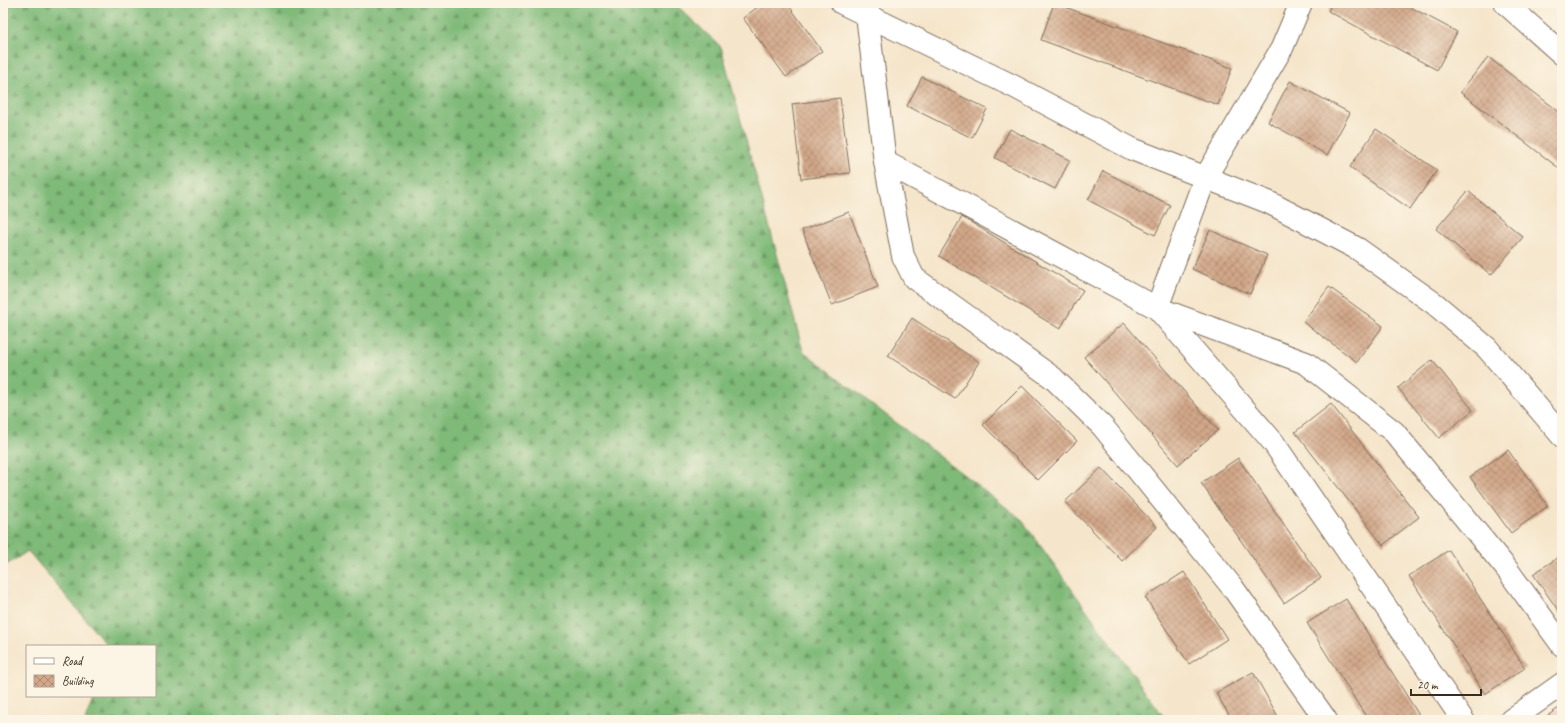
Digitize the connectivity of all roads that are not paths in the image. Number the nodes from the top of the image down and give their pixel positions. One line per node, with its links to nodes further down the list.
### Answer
1 (842, 3): 4 (street)
2 (1301, 3): 7 (street)
3 (1505, 3): 5 (street)
4 (867, 15): 6 (street); 7 (street)
5 (1562, 54)
6 (885, 162): 8 (street); 12 (street)
7 (1205, 178): 8 (street); 9 (street)
8 (1157, 308): 10 (street); 13 (street)
9 (1562, 436)
10 (1562, 645)
11 (1562, 684): 14 (street)
12 (1326, 720)
13 (1463, 720)
14 (1511, 720)

